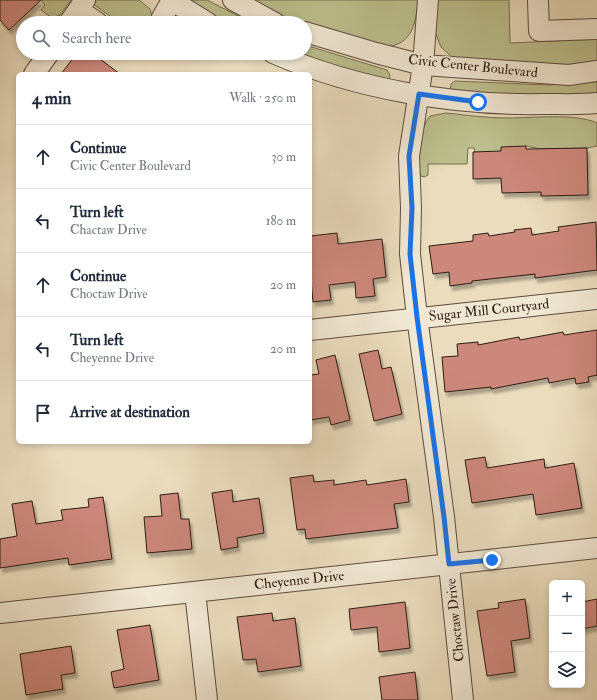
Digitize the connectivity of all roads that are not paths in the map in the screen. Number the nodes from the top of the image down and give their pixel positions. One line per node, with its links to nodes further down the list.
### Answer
1 (172, 0): 5 (street); 6 (street)
2 (233, 0): 7 (street)
3 (428, 0): 12 (street, Choctaw Drive)
4 (538, 0): 8 (street)
5 (163, 16)
6 (197, 16)
7 (262, 16)
8 (597, 30)
9 (312, 34): 12 (street, Civic Center Boulevard)
10 (44, 60): 14 (street)
11 (289, 60): 15 (street)
12 (423, 65): 13 (street, Civic Center Boulevard); 15 (street, Choctaw Drive)
13 (597, 71)
14 (35, 72)
15 (419, 94): 16 (street); 18 (street, Choctaw Drive)
16 (597, 103)
17 (597, 299): 18 (street, Sugar Mill Courtyard)
18 (417, 317): 19 (street, Sugar Mill Courtyard); 21 (street, Choctaw Drive)
19 (312, 330)
20 (597, 548): 21 (street, Cheyenne Drive)
21 (449, 564): 22 (street, Cheyenne Drive); 25 (street, Choctaw Drive)
22 (194, 592): 23 (street, Cheyenne Drive); 24 (street)
23 (0, 612)
24 (207, 700)
25 (463, 700)

